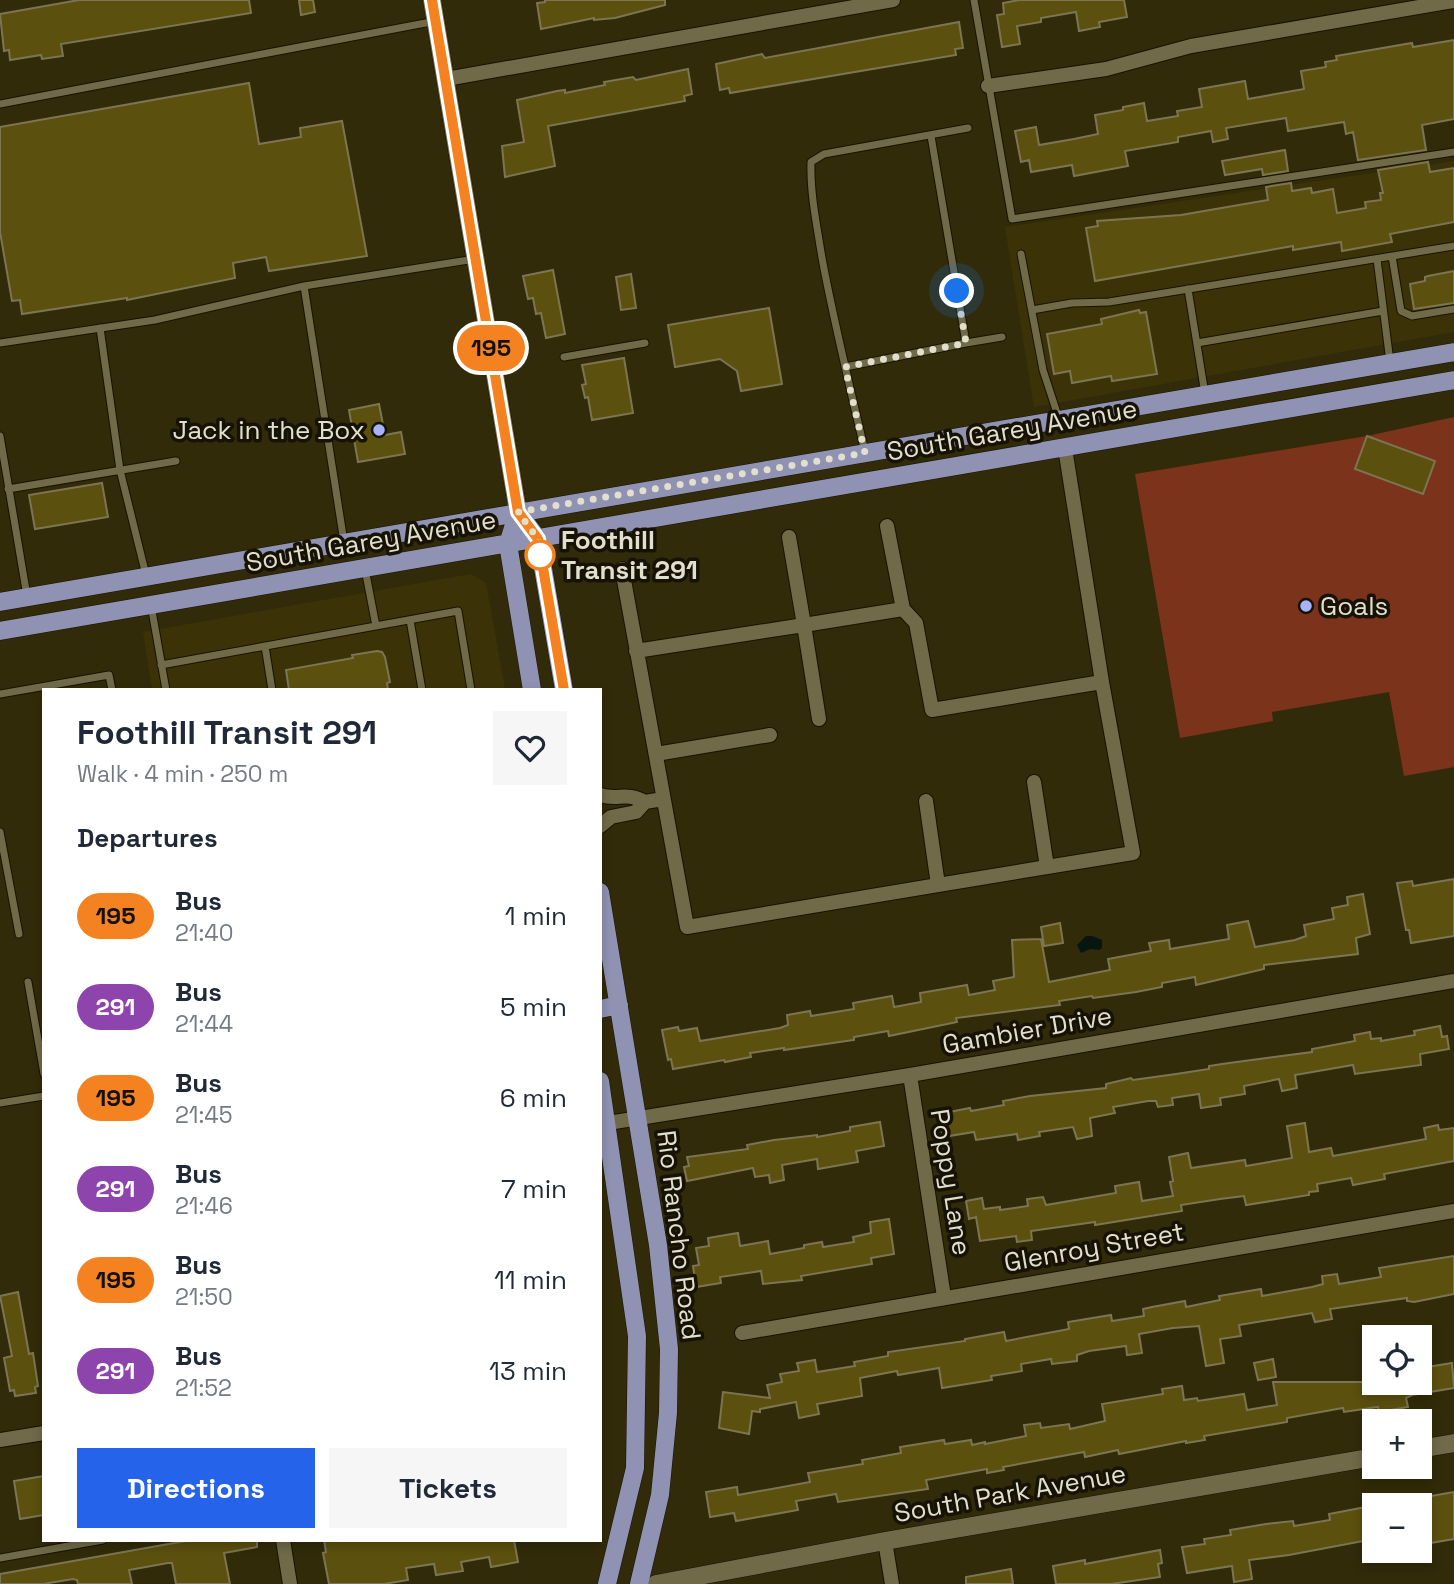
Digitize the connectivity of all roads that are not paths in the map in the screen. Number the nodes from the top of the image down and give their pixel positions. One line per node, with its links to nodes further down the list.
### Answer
1 (432, 0): 5 (street)
2 (893, 0): 6 (street)
3 (974, 0): 7 (lane)
4 (1454, 1): 7 (street)
5 (436, 21): 6 (street); 8 (lane)
6 (446, 79): 15 (street)
7 (988, 86): 11 (lane)
8 (0, 104)
9 (968, 128): 10 (lane)
10 (931, 136): 26 (lane); 31 (lane)
11 (1454, 152)
12 (1454, 246): 14 (lane)
13 (1021, 254): 20 (lane)
14 (1392, 256): 16 (lane); 19 (lane)
15 (476, 258): 17 (lane); 43 (street)
16 (1377, 258): 18 (lane); 21 (lane)
17 (304, 286): 22 (lane); 47 (lane)
18 (1188, 289): 20 (lane); 27 (lane)
19 (1454, 309)
20 (1032, 310): 35 (lane)
21 (1383, 311): 27 (lane); 30 (lane)
22 (100, 328): 24 (lane); 41 (lane)
23 (1002, 337): 26 (lane)
24 (0, 343)
25 (645, 343): 29 (lane)
26 (966, 343): 31 (lane)
27 (1197, 343): 33 (lane)
28 (1454, 352): 30 (main road, South Garey Avenue)
29 (564, 357)
30 (1390, 363): 33 (main road, South Garey Avenue)
31 (845, 367): 38 (lane)
32 (1454, 380): 37 (main road, South Garey Avenue)
33 (1205, 394): 34 (main road, South Garey Avenue)
34 (1113, 411): 35 (main road, South Garey Avenue); 37 (main road)
35 (1059, 420): 38 (main road, South Garey Avenue); 39 (main road)
36 (0, 436): 42 (lane)
37 (1065, 448): 39 (main road, South Garey Avenue); 63 (street)
38 (865, 453): 43 (main road, South Garey Avenue)
39 (1019, 456): 46 (main road, South Garey Avenue)
40 (176, 461): 41 (lane)
41 (120, 470): 42 (lane); 51 (lane)
42 (8, 489): 52 (lane)
43 (518, 512): 46 (main road); 47 (main road, South Garey Avenue); 48 (main road)
44 (887, 526): 55 (street)
45 (789, 537): 57 (street)
46 (538, 539): 48 (main road, South Garey Avenue); 70 (main road)
47 (344, 542): 51 (main road, South Garey Avenue)
48 (508, 544): 49 (main road, South Garey Avenue); 69 (main road)
49 (365, 569): 54 (main road, South Garey Avenue); 58 (lane)
50 (622, 569): 61 (street)
51 (146, 576): 52 (main road, South Garey Avenue); 54 (main road)
52 (27, 597): 53 (main road, South Garey Avenue)
53 (0, 602)
54 (151, 605): 59 (main road, South Garey Avenue); 62 (lane)
55 (903, 609): 57 (street); 63 (street)
56 (410, 620): 58 (lane); 67 (lane); 68 (lane)
57 (804, 625): 61 (street); 72 (street)
58 (376, 626): 60 (lane)
59 (0, 631)
60 (265, 646): 62 (lane); 66 (lane)
61 (636, 651): 74 (street)
62 (161, 665): 65 (lane)
63 (1102, 682): 82 (street)
64 (112, 688): 71 (lane)
65 (166, 688)
66 (272, 688)
67 (422, 688)
68 (471, 688)
69 (532, 688)
70 (564, 688)
71 (0, 694)
72 (820, 719)
73 (770, 735): 74 (street)
74 (656, 754): 77 (street)
75 (1034, 782): 82 (street)
76 (602, 796): 79 (street)
77 (663, 799): 79 (street); 83 (street)
78 (926, 801): 83 (street)
79 (645, 802): 80 (street)
80 (602, 824)
81 (0, 832): 85 (lane)
82 (1047, 867): 83 (street)
83 (938, 885)
84 (602, 904): 88 (main road, Rio Rancho Road)
85 (19, 934)
86 (1454, 981): 91 (street, Gambier Drive)
87 (28, 982): 90 (lane)
88 (619, 1005): 89 (main road); 95 (main road, Rio Rancho Road)
89 (602, 1009)
90 (42, 1062)
91 (910, 1075): 95 (street, Gambier Drive); 98 (street, Poppy Lane)
92 (602, 1092): 96 (main road, Rio Rancho Road)
93 (42, 1096): 94 (lane)
94 (0, 1103)
95 (637, 1118): 96 (street, Gambier Drive); 111 (main road, Rio Rancho Road)
96 (608, 1123): 110 (main road, Rio Rancho Road)
97 (1454, 1211): 98 (street, Glenroy Street)
98 (944, 1297): 99 (street, Glenroy Street)
99 (742, 1333)
100 (42, 1433): 101 (street)
101 (0, 1440)
102 (1454, 1443): 103 (street)
103 (1432, 1447)
104 (1362, 1459): 105 (street, South Park Avenue)
105 (885, 1541): 112 (street, South Park Avenue); 113 (street)
106 (92, 1542): 108 (lane)
107 (284, 1542): 109 (street)
108 (0, 1558)
109 (290, 1584)
110 (607, 1584)
111 (639, 1584)
112 (656, 1584)
113 (892, 1584)

